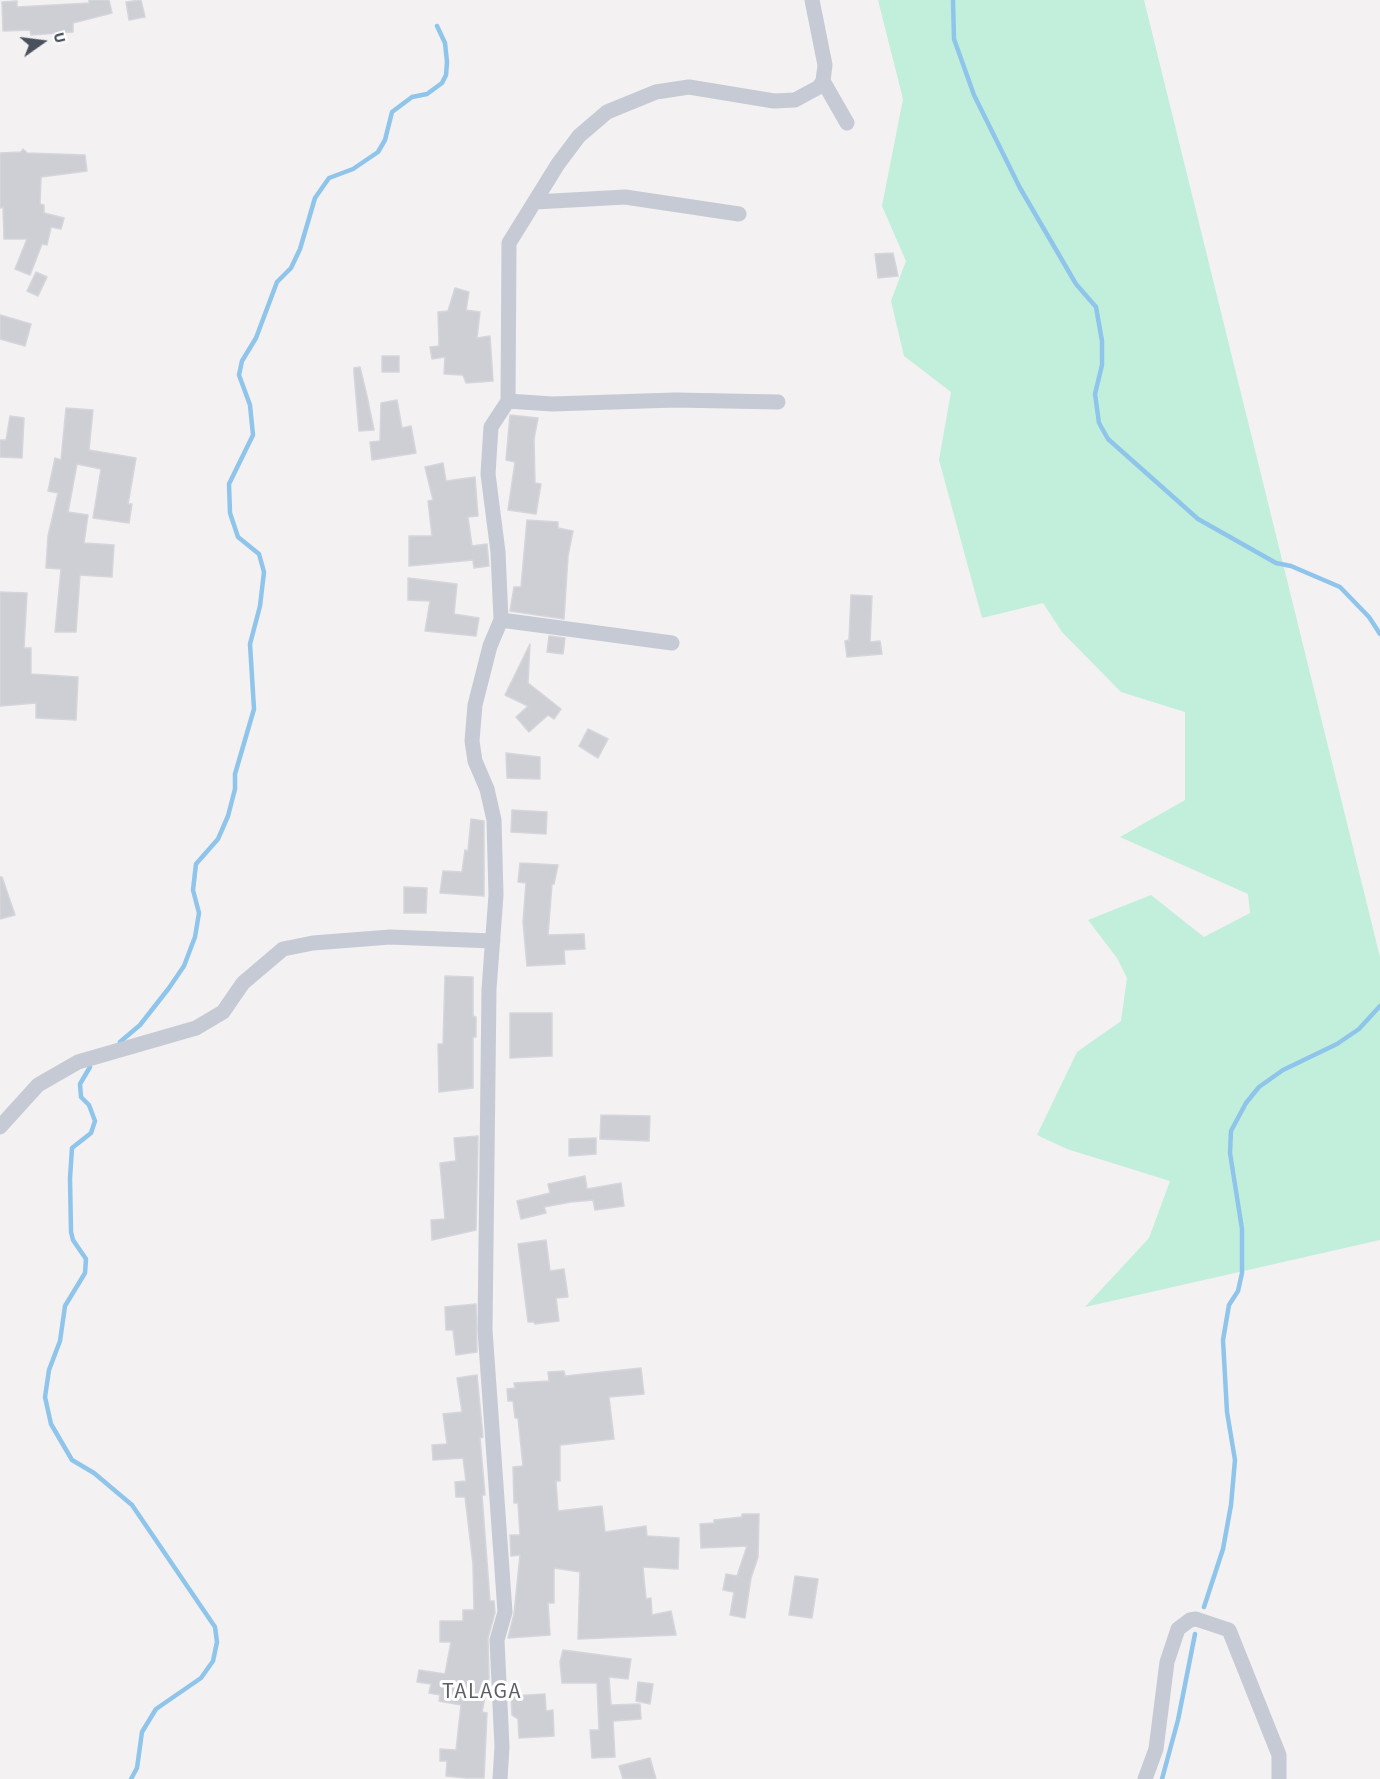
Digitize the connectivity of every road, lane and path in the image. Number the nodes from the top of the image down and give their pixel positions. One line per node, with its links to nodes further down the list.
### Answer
1 (812, 0): 2 (street)
2 (823, 81): 3 (street); 4 (street)
3 (847, 123)
4 (535, 202): 5 (street); 6 (street)
5 (739, 214)
6 (508, 401): 7 (street); 8 (street)
7 (778, 402)
8 (501, 620): 9 (street); 10 (street)
9 (672, 643)
10 (493, 941): 11 (street); 12 (street)
11 (0, 1127)
12 (500, 1779)
13 (1145, 1779): 14 (street)
14 (1279, 1779)

